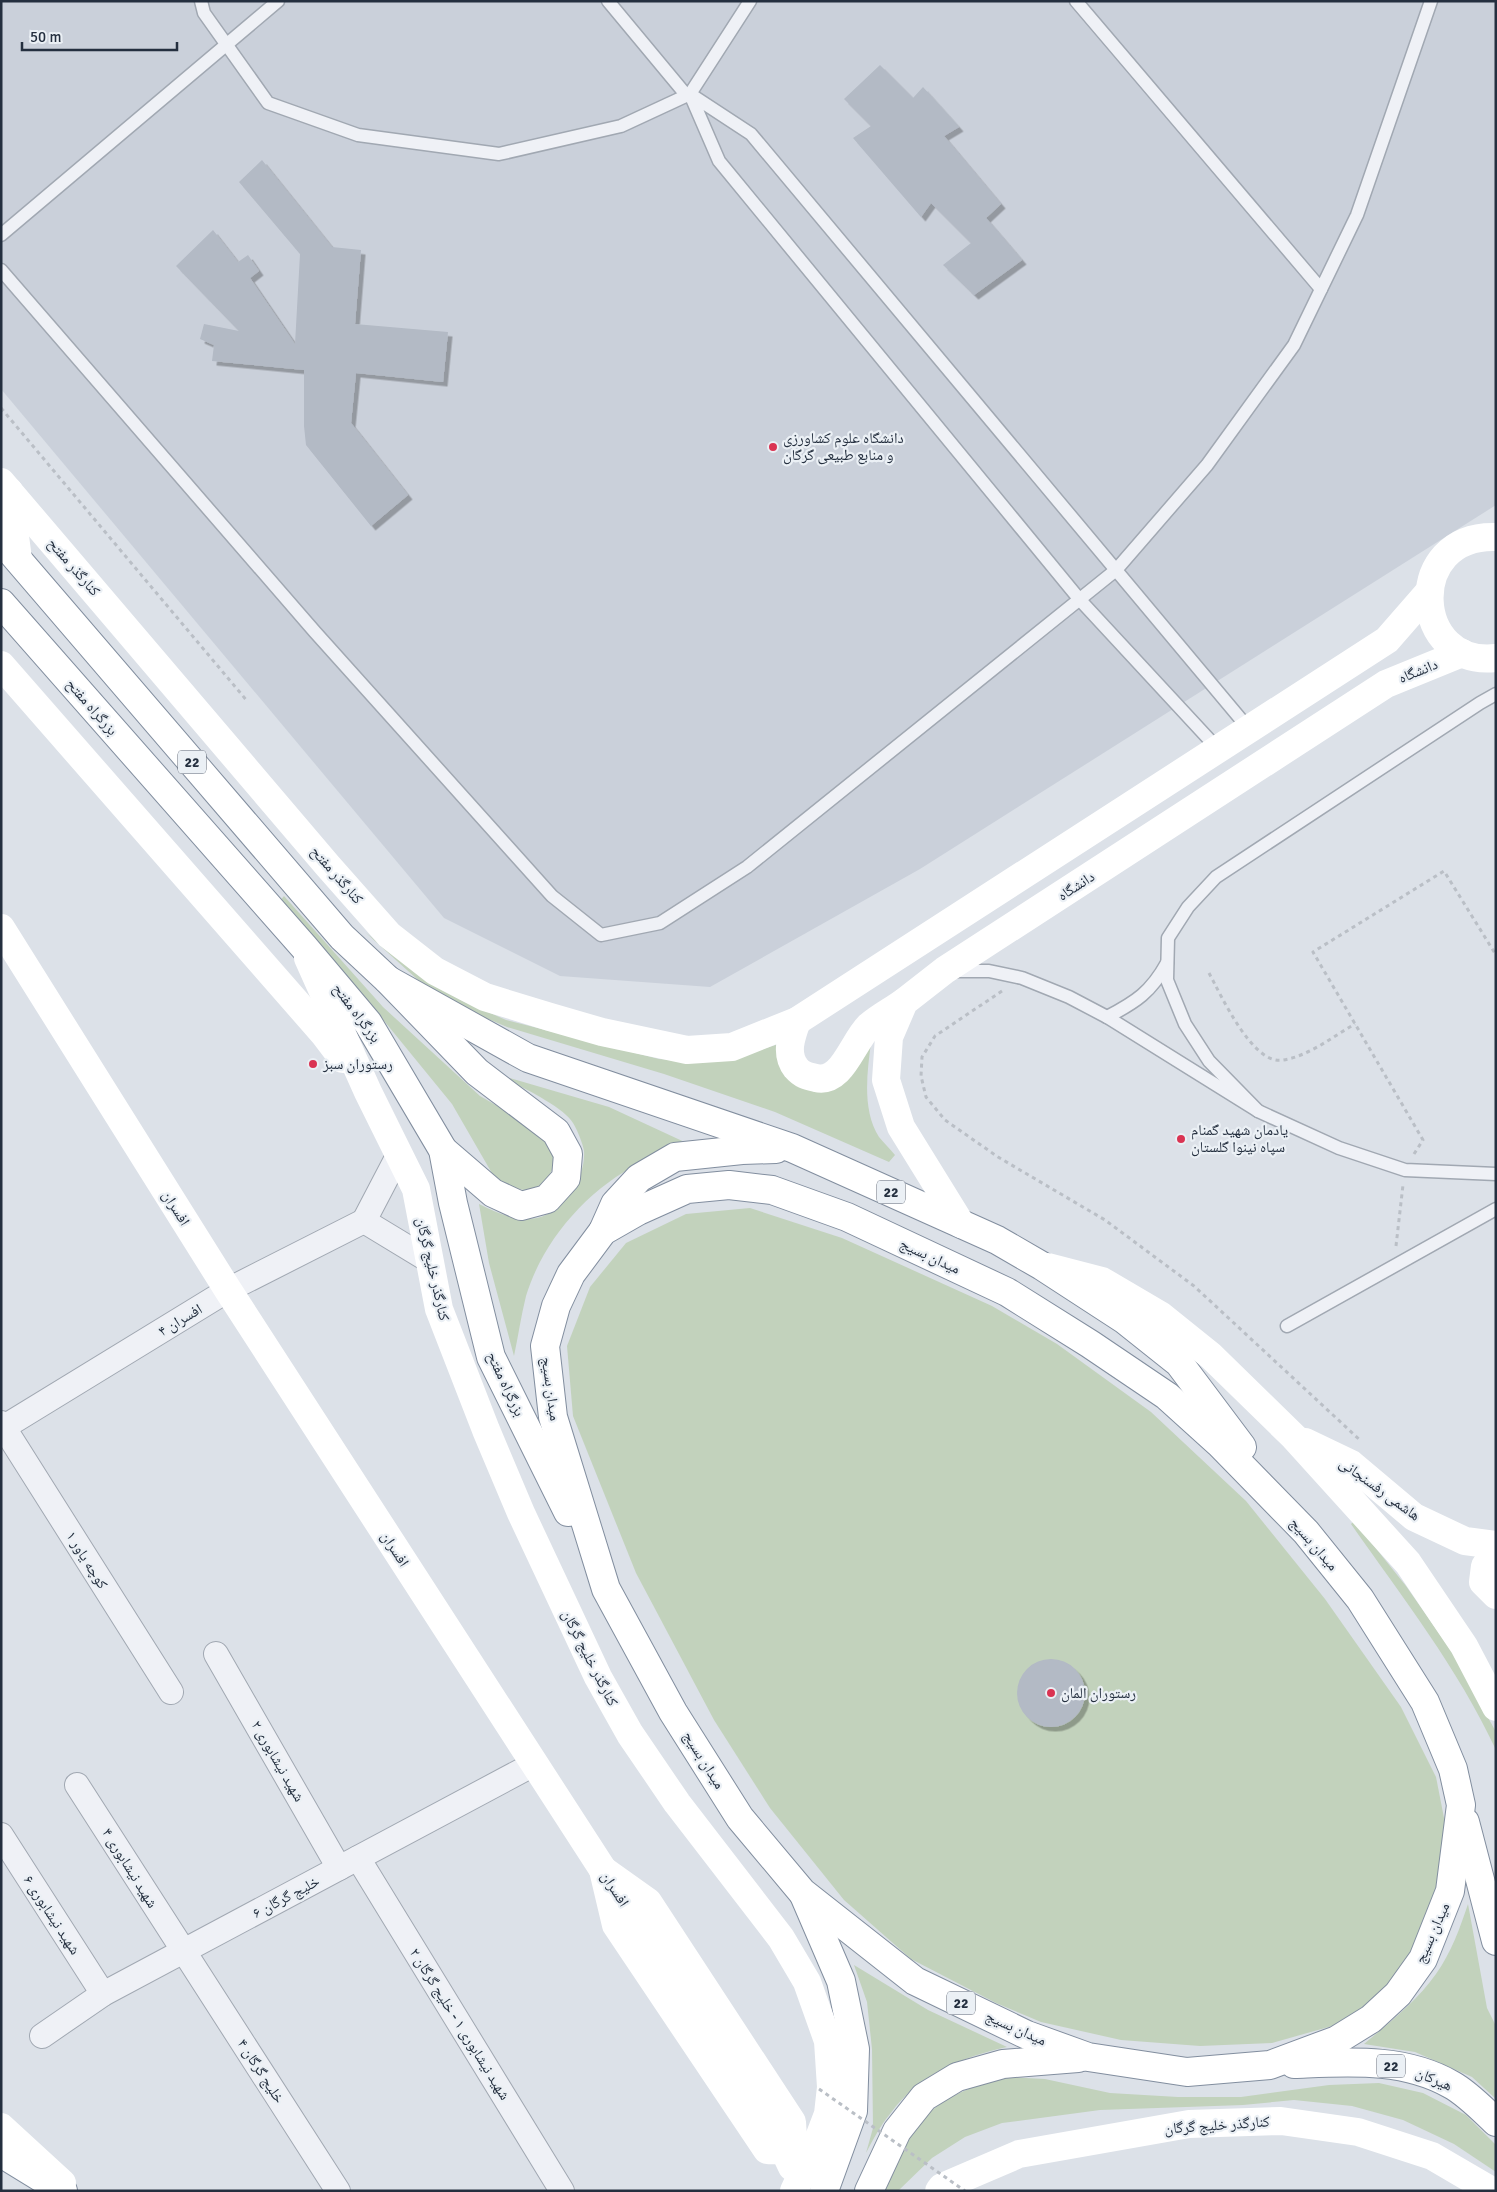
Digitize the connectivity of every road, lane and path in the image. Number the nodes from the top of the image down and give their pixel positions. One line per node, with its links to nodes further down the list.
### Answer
1 (200, 1): 7 (lane)
2 (278, 1): 7 (lane)
3 (608, 1): 8 (lane)
4 (750, 1): 8 (lane)
5 (1076, 1): 11 (lane)
6 (1431, 1): 11 (lane)
7 (227, 45): 8 (lane); 9 (lane)
8 (688, 95): 16 (lane); 18 (lane)
9 (1, 235)
10 (1, 270): 18 (lane)
11 (1321, 289): 16 (lane)
12 (1, 408): 24 (path)
13 (5, 487): 15 (main road); 39 (main road, کنارگذر مفتح)
14 (1495, 537): 17 (main road)
15 (10, 549): 36 (main road, 22)
16 (1116, 570): 18 (lane); 25 (lane)
17 (1428, 593): 20 (main road); 25 (main road)
18 (1080, 600): 26 (lane)
19 (1, 603): 30 (main road, بزرگراه مفتح / 22)
20 (1462, 653): 21 (main road); 29 (main road, دانشگاه)
21 (1496, 658)
22 (1, 665): 41 (main road)
23 (1496, 694): 32 (lane)
24 (248, 702)
25 (1249, 729): 26 (main road)
26 (1218, 749): 27 (main road)
27 (963, 914): 29 (main road); 39 (main road)
28 (1, 928): 55 (main road, افسران)
29 (984, 946): 33 (main road, دانشگاه)
30 (304, 947): 41 (main road); 44 (main road, بزرگراه مفتح / 22)
31 (1496, 955): 40 (path)
32 (1168, 961): 38 (lane); 42 (lane)
33 (945, 970): 35 (lane); 37 (main road, دانشگاه)
34 (1208, 974): 40 (path)
35 (1022, 978): 38 (lane); 59 (path)
36 (388, 980): 43 (main road, 22); 44 (main road)
37 (904, 1002): 39 (main road); 50 (main road, دانشگاه)
38 (1107, 1016): 42 (lane)
39 (796, 1022)
40 (1355, 1024): 46 (path)
41 (368, 1092): 45 (main road, کنارگذر خلیج گرگان)
42 (1258, 1111): 46 (lane)
43 (792, 1148): 50 (main road, 22); 51 (main road)
44 (443, 1150): 63 (main road, بزرگراه مفتح / 22)
45 (399, 1154): 49 (street); 52 (main road, کنارگذر خلیج گرگان)
46 (1405, 1170): 47 (lane); 54 (path)
47 (1496, 1174)
48 (1496, 1209): 54 (lane)
49 (364, 1221): 52 (street); 55 (street, افسران ۴)
50 (962, 1224): 53 (main road, 22)
51 (603, 1231): 60 (main road, میدان بسیج / 22); 63 (main road, میدان بسیج / 22)
52 (430, 1261): 84 (main road, کنارگذر خلیج گرگان)
53 (1042, 1266): 58 (main road); 60 (main road, 22)
54 (1393, 1266): 56 (lane)
55 (228, 1290): 57 (street, افسران ۴); 68 (main road, افسران)
56 (1287, 1326)
57 (2, 1426): 66 (street, کوچه یاور ۱)
58 (1294, 1437): 61 (main road, هاشمی رفسنجانی); 67 (main road)
59 (1365, 1445)
60 (1306, 1532): 70 (main road, میدان بسیج / 22)
61 (1496, 1545)
62 (1496, 1553): 64 (main road)
63 (606, 1589): 73 (main road, میدان بسیج / 22)
64 (1496, 1595)
65 (216, 1654): 72 (street, شهید نیشابوری ۲)
66 (171, 1692)
67 (1496, 1707)
68 (534, 1764): 72 (street, خلیج گرگان ۶); 84 (main road, افسران)
69 (77, 1784): 75 (street, شهید نیشابوری ۴)
70 (1461, 1806): 74 (main road, 22); 79 (main road, میدان بسیج / 22)
71 (1, 1836): 76 (street, شهید نیشابوری ۶)
72 (349, 1863): 75 (street, خلیج گرگان ۶); 89 (street, شهید نیشابوری ۱ - خلیج گرگان ۲)
73 (802, 1892): 78 (main road, میدان بسیج / 22); 90 (main road)
74 (1496, 1941)
75 (183, 1952): 76 (street, خلیج گرگان ۶); 88 (street, خلیج گرگان ۴)
76 (103, 1994): 77 (street, خلیج گرگان ۶)
77 (42, 2036)
78 (1088, 2057): 79 (main road, میدان بسیج / 22); 91 (main road)
79 (1270, 2065): 81 (main road, هیرکان / 22)
80 (819, 2089): 85 (path, bridge)
81 (1496, 2122)
82 (1, 2127): 87 (main road)
83 (1, 2153): 86 (main road)
84 (785, 2169)
85 (947, 2190): 92 (main road, کنارگذر خلیج گرگان)
86 (63, 2191)
87 (71, 2191)
88 (338, 2191)
89 (562, 2191)
90 (824, 2191)
91 (869, 2191)
92 (1492, 2191)

